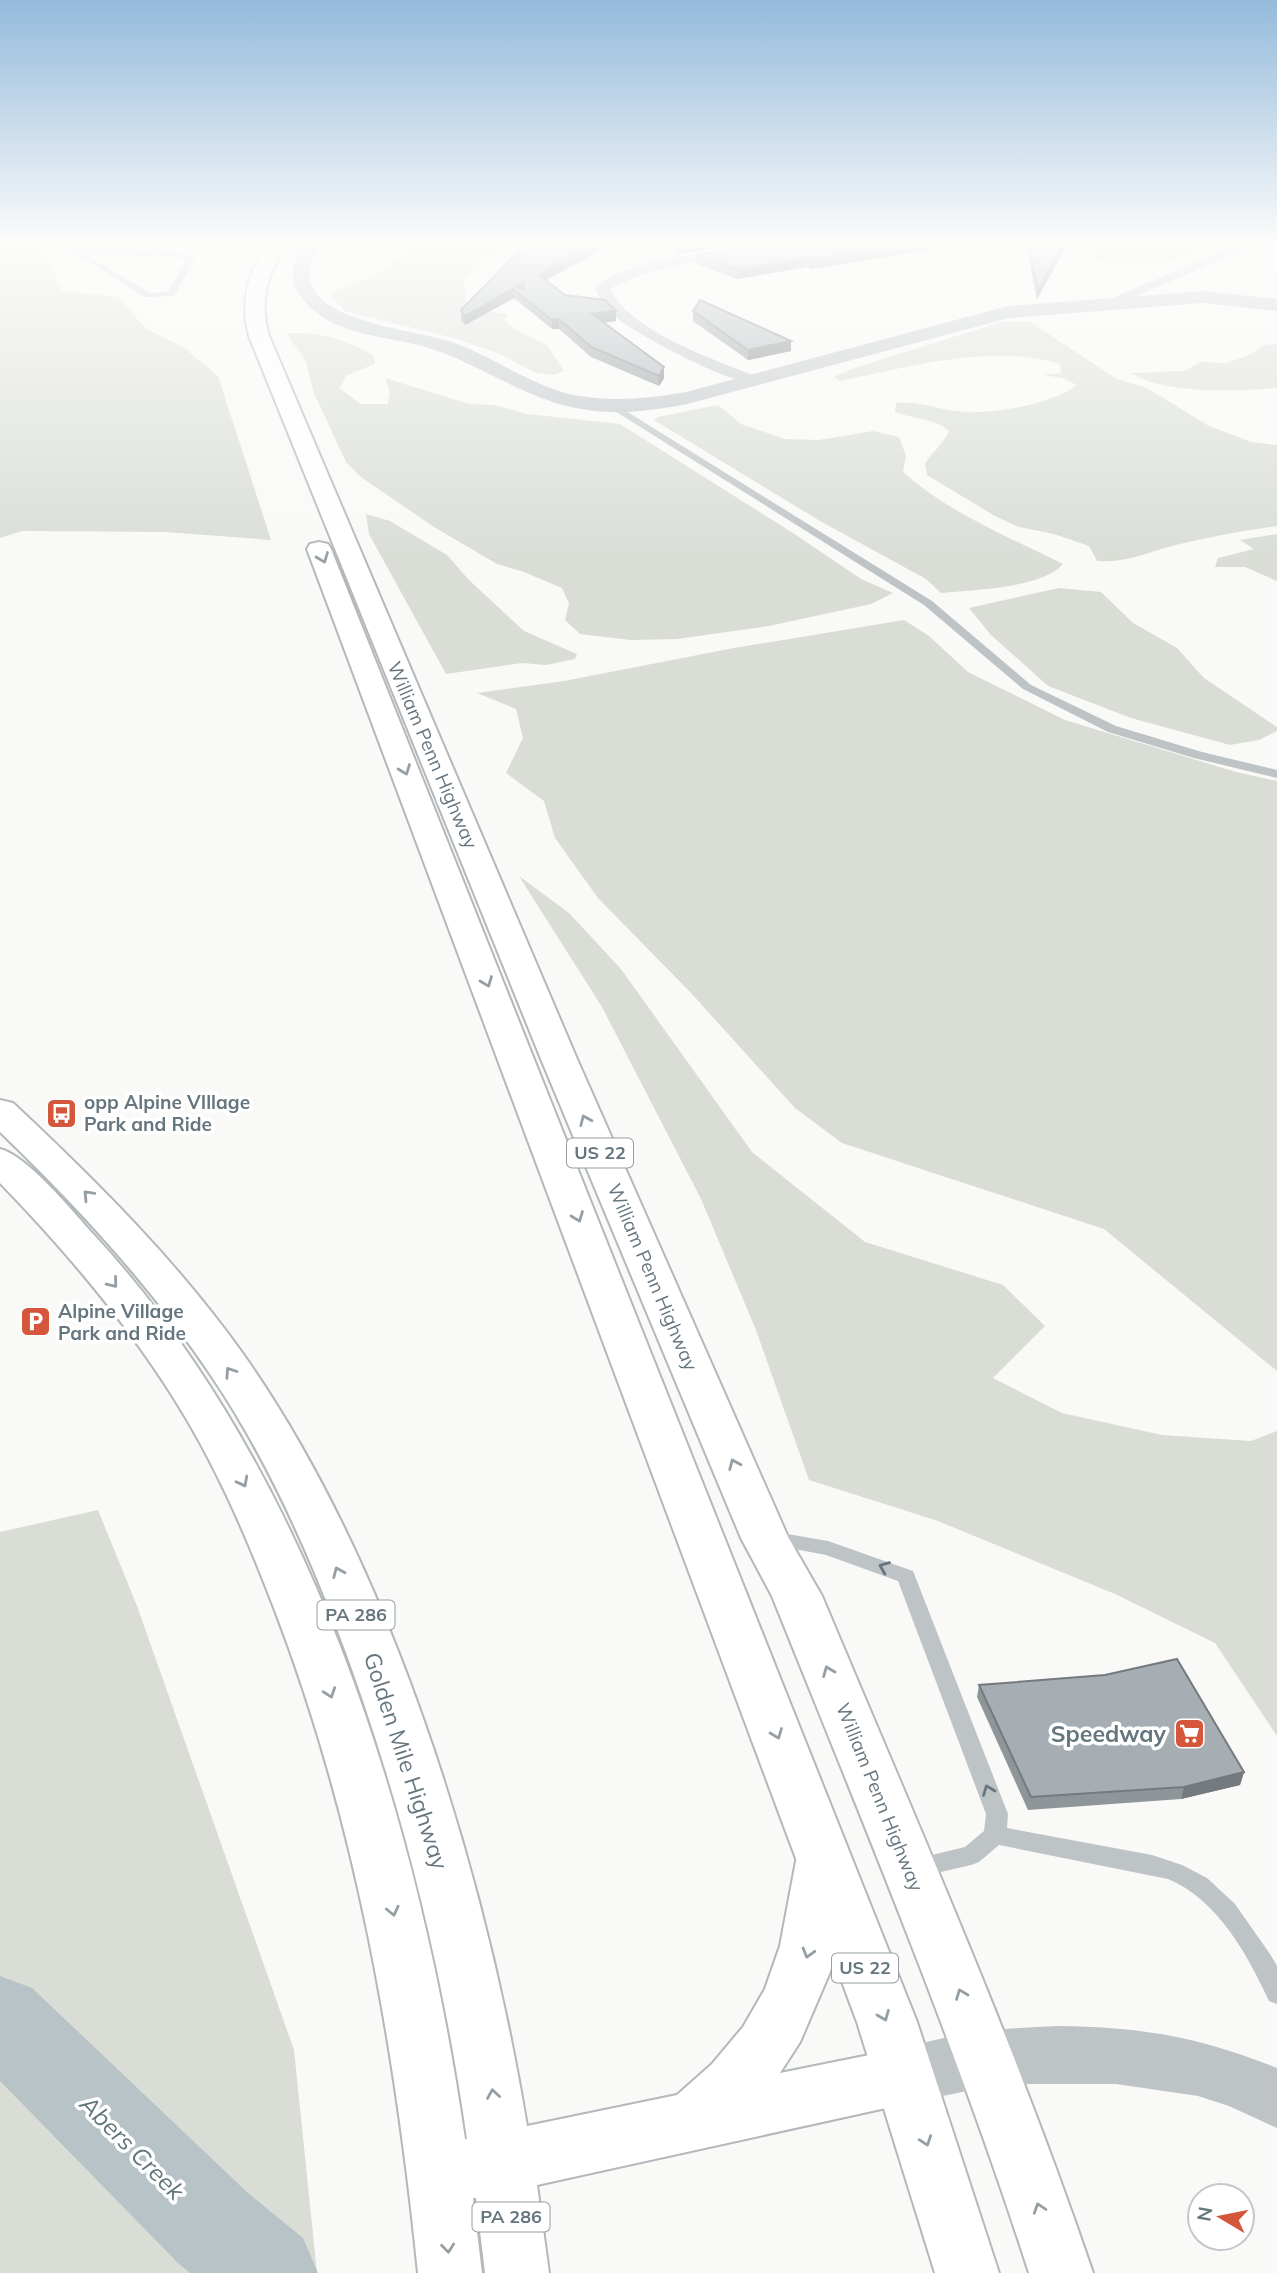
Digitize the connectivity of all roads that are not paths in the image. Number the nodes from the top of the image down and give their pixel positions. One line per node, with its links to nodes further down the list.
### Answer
1 (265, 351): 11 (main road, William Penn Highway / US 22, one-way to 1)
2 (453, 351): 7 (street)
3 (679, 351): 6 (street)
4 (863, 351): 6 (street)
5 (245, 357): 13 (main road, William Penn Highway / US 22, one-way to 13)
6 (751, 380): 7 (street)
7 (613, 405): 8 (lane)
8 (1277, 774)
9 (0, 1111): 20 (main road, Golden Mile Highway / PA 286, one-way to 9)
10 (0, 1161): 21 (main road, PA 286, one-way to 21)
11 (765, 1538): 12 (lane, one-way to 11); 14 (main road, William Penn Highway / US 22, one-way to 11)
12 (995, 1835): 14 (lane); 15 (lane)
13 (824, 1861): 17 (main road, William Penn Highway / US 22, one-way to 17); 19 (main road, one-way to 19)
14 (909, 1869): 16 (main road, William Penn Highway / US 22, one-way to 14)
15 (1277, 1993)
16 (985, 2058): 17 (street); 18 (street); 25 (main road, William Penn Highway / US 22, one-way to 16)
17 (904, 2076): 19 (main road); 24 (main road, William Penn Highway / US 22, one-way to 24)
18 (1274, 2089)
19 (692, 2121): 20 (main road)
20 (504, 2161): 21 (main road); 23 (main road, Golden Mile Highway / PA 286)
21 (440, 2175): 22 (main road, PA 286, one-way to 22)
22 (450, 2273)
23 (517, 2273)
24 (967, 2273)
25 (1060, 2273)

